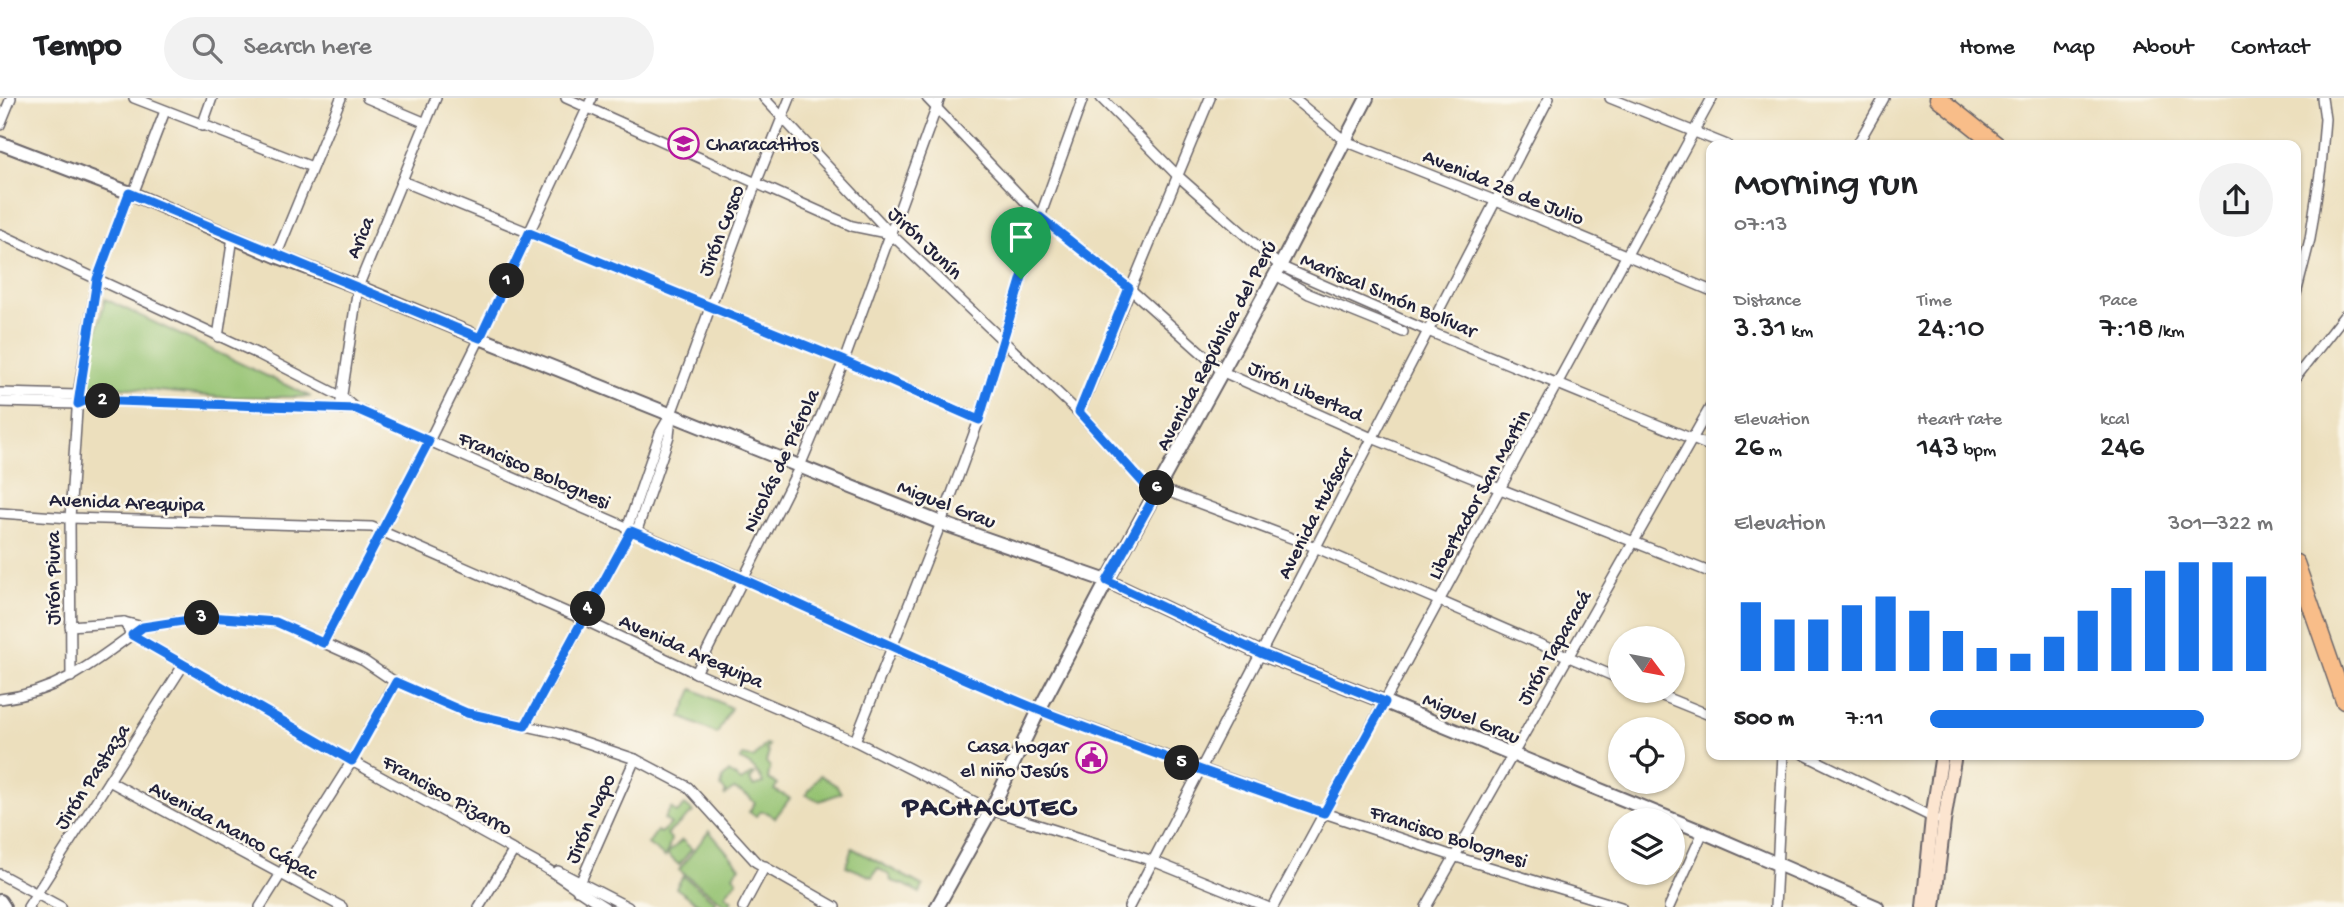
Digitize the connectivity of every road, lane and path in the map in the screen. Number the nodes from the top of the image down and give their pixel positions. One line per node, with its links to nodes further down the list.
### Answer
1 (11, 98): 29 (street)
2 (134, 98): 26 (street)
3 (212, 98): 30 (street)
4 (341, 98): 37 (street)
5 (367, 98): 28 (street)
6 (436, 98): 28 (street, Arica)
7 (566, 98): 24 (street)
8 (592, 98): 24 (street)
9 (764, 98): 27 (street, Jirón Junín)
10 (790, 98): 27 (street, Jirón Cusco)
11 (927, 98): 25 (street, Jirón Libertad)
12 (940, 98): 25 (street, Nicolás de Piérola)
13 (1083, 98): 43 (street)
14 (1101, 98): 38 (street, Mariscal SImón Bolívar)
15 (1210, 98): 38 (street)
16 (1293, 98): 35 (street, Avenida 28 de Julio)
17 (1367, 98): 35 (street, Avenida República del Perú)
18 (1549, 98): 42 (street, Avenida Huáscar)
19 (1609, 98): 31 (street)
20 (1712, 98): 31 (street, Libertador San Martin)
21 (1884, 98): 33 (street)
22 (1938, 98): 34 (highway)
23 (2322, 98): 51 (street)
24 (587, 107): 40 (street); 44 (street)
25 (936, 108): 43 (street, Jirón Libertad); 46 (street, Nicolás de Piérola)
26 (165, 111): 30 (street); 41 (street, Jirón Piura)
27 (782, 117): 40 (street, Jirón Cusco); 46 (street, Jirón Junín)
28 (426, 123): 39 (street, Arica)
29 (0, 125)
30 (202, 126): 37 (street)
31 (1693, 132): 32 (street); 49 (street, Libertador San Martin)
32 (1714, 140)
33 (1860, 140)
34 (1991, 140)
35 (1345, 141): 42 (street, Avenida 28 de Julio); 50 (street, Avenida República del Perú)
36 (0, 143): 41 (street, Miguel Grau)
37 (312, 167): 48 (street)
38 (1177, 175): 50 (street, Mariscal SImón Bolívar); 54 (street)
39 (402, 181): 44 (street); 53 (street, Arica)
40 (756, 183): 46 (street); 56 (street, Jirón Cusco)
41 (131, 194): 47 (street, Miguel Grau); 52 (street, Jirón Piura)
42 (1496, 201): 49 (street, Avenida 28 de Julio); 58 (street, Avenida Huáscar)
43 (1040, 217): 54 (street, Jirón Libertad); 62 (street)
44 (529, 233): 56 (street); 61 (street)
45 (0, 234): 52 (street, Francisco Bolognesi)
46 (891, 234): 62 (street, Jirón Junín); 63 (street, Nicolás de Piérola)
47 (233, 237): 48 (street, Miguel Grau); 60 (street)
48 (276, 256): 53 (street, Miguel Grau)
49 (1628, 256): 55 (street, Avenida 28 de Julio); 66 (street, Libertador San Martin)
50 (1278, 270): 58 (street, Mariscal SImón Bolívar); 59 (street); 65 (street, Avenida República del Perú)
51 (2301, 274)
52 (97, 279): 60 (street, Francisco Bolognesi); 69 (street, Jirón Piura)
53 (358, 286): 61 (street, Miguel Grau); 68 (street, Arica)
54 (1129, 288): 65 (street, Jirón Libertad); 73 (street)
55 (1706, 288)
56 (709, 308): 63 (street); 74 (street, Jirón Cusco)
57 (2344, 316): 64 (street)
58 (1428, 331): 66 (street, Mariscal SImón Bolívar); 77 (street, Avenida Huáscar)
59 (1403, 332)
60 (218, 337): 68 (street, Francisco Bolognesi)
61 (480, 338): 74 (street, Miguel Grau); 79 (street)
62 (1003, 340): 73 (street, Jirón Junín); 76 (street)
63 (844, 361): 76 (street); 81 (street, Nicolás de Piérola)
64 (2301, 371)
65 (1223, 372): 77 (street, Jirón Libertad); 82 (street, Avenida República del Perú)
66 (1558, 384): 78 (street, Mariscal SImón Bolívar); 83 (street, Libertador San Martin)
67 (0, 393): 69 (street)
68 (342, 397): 71 (street, Arica); 72 (street, Francisco Bolognesi)
69 (81, 400): 70 (street); 71 (street); 85 (street, Jirón Piura)
70 (0, 402)
71 (340, 409): 72 (street)
72 (356, 409): 79 (street, Francisco Bolognesi)
73 (1079, 412): 82 (street, Jirón Junín)
74 (671, 414): 81 (street, Miguel Grau); 88 (street, Jirón Cusco)
75 (1706, 414): 78 (street, Jirón Taparacá)
76 (979, 420): 86 (street)
77 (1372, 438): 83 (street, Jirón Libertad); 90 (street, Avenida Huáscar)
78 (1692, 439): 80 (street, Mariscal SImón Bolívar); 89 (street, Jirón Taparacá)
79 (429, 441): 87 (street); 88 (street, Francisco Bolognesi)
80 (1706, 445)
81 (800, 466): 86 (street, Miguel Grau); 93 (street, Nicolás de Piérola)
82 (1159, 488): 90 (street, Jirón Junín); 94 (street, Avenida República del Perú)
83 (1500, 490): 89 (street, Jirón Libertad); 95 (street, Libertador San Martin)
84 (0, 513): 85 (street, Avenida Arequipa)
85 (69, 517): 87 (street, Avenida Arequipa); 98 (street, Jirón Piura)
86 (941, 523): 94 (street, Miguel Grau); 102 (street)
87 (381, 530): 96 (street, Avenida Arequipa); 101 (street)
88 (631, 531): 93 (street, Francisco Bolognesi); 96 (street, Jirón Cusco)
89 (1634, 541): 91 (street, Jirón Libertad); 104 (street, Jirón Taparacá)
90 (1315, 547): 95 (street, Jirón Junín); 103 (street, Avenida Huáscar)
91 (1706, 571)
92 (2301, 577): 111 (highway)
93 (743, 578): 102 (street, Francisco Bolognesi); 106 (street, Nicolás de Piérola)
94 (1107, 581): 103 (street, Miguel Grau); 114 (street, Avenida República del Perú)
95 (1439, 601): 104 (street, Jirón Junín); 112 (street, Libertador San Martin)
96 (582, 619): 106 (street, Avenida Arequipa); 116 (street, Jirón Cusco)
97 (124, 622): 98 (street); 99 (street); 100 (street, Francisco Pizarro)
98 (69, 626): 108 (street, Jirón Piura)
99 (143, 627): 100 (street); 101 (street)
100 (132, 635): 105 (street, Francisco Pizarro); 108 (street)
101 (323, 643): 109 (street)
102 (893, 648): 114 (street, Francisco Bolognesi); 117 (street)
103 (1260, 653): 112 (street, Miguel Grau); 125 (street, Avenida Huáscar)
104 (1567, 658): 107 (street, Jirón Junín); 118 (street, Jirón Taparacá)
105 (184, 664): 124 (street, Francisco Pizarro); 126 (street, Jirón Pastaza)
106 (696, 673): 117 (street, Avenida Arequipa)
107 (1608, 674)
108 (71, 677): 110 (street)
109 (396, 682): 116 (street); 124 (street)
110 (0, 699)
111 (2344, 701)
112 (1385, 702): 118 (street, Miguel Grau); 128 (street, Libertador San Martin)
113 (1682, 704): 115 (street)
114 (1040, 710): 125 (street, Francisco Bolognesi); 127 (street, Avenida República del Perú)
115 (1706, 714)
116 (525, 726): 119 (street)
117 (855, 741): 127 (street, Avenida Arequipa)
118 (1511, 755): 130 (street, Miguel Grau); 132 (street, Jirón Taparacá)
119 (635, 759): 134 (street); 138 (street, Jirón Napo)
120 (1783, 760): 135 (street)
121 (1815, 760): 129 (street)
122 (1942, 760): 129 (main road)
123 (1953, 760): 129 (main road)
124 (352, 761): 131 (street, Francisco Pizarro); 137 (street)
125 (1200, 769): 128 (street, Francisco Bolognesi); 133 (street, Avenida Huáscar)
126 (109, 781): 137 (street, Avenida Manco Cápac); 139 (street, Jirón Pastaza)
127 (990, 810): 133 (street, Avenida Arequipa); 151 (street, Avenida República del Perú)
128 (1324, 813): 132 (street, Francisco Bolognesi); 154 (street, Libertador San Martin)
129 (1938, 820): 160 (main road); 161 (main road)
130 (1703, 832): 135 (street, Miguel Grau); 157 (street)
131 (514, 850): 138 (street, Francisco Pizarro); 146 (street)
132 (1453, 856): 155 (street, Jirón Taparacá); 156 (street, Francisco Bolognesi)
133 (1153, 861): 152 (street, Avenida Huáscar); 153 (street, Avenida Arequipa)
134 (765, 866): 149 (street); 150 (street)
135 (1778, 866): 158 (street); 159 (street, Miguel Grau)
136 (0, 874): 139 (street)
137 (281, 874): 144 (street); 145 (street, Avenida Manco Cápac)
138 (579, 886): 147 (street, Francisco Pizarro); 148 (street, Francisco Pizarro)
139 (37, 894): 142 (street, Jirón Pastaza); 143 (street)
140 (0, 901): 141 (street)
141 (4, 907)
142 (28, 907)
143 (61, 907)
144 (260, 907)
145 (342, 907)
146 (479, 907)
147 (605, 907)
148 (628, 907)
149 (743, 907)
150 (835, 907)
151 (937, 907)
152 (1129, 907)
153 (1267, 907)
154 (1273, 907)
155 (1426, 907)
156 (1621, 907)
157 (1669, 907)
158 (1775, 907)
159 (1877, 907)
160 (1923, 907)
161 (1934, 907)

